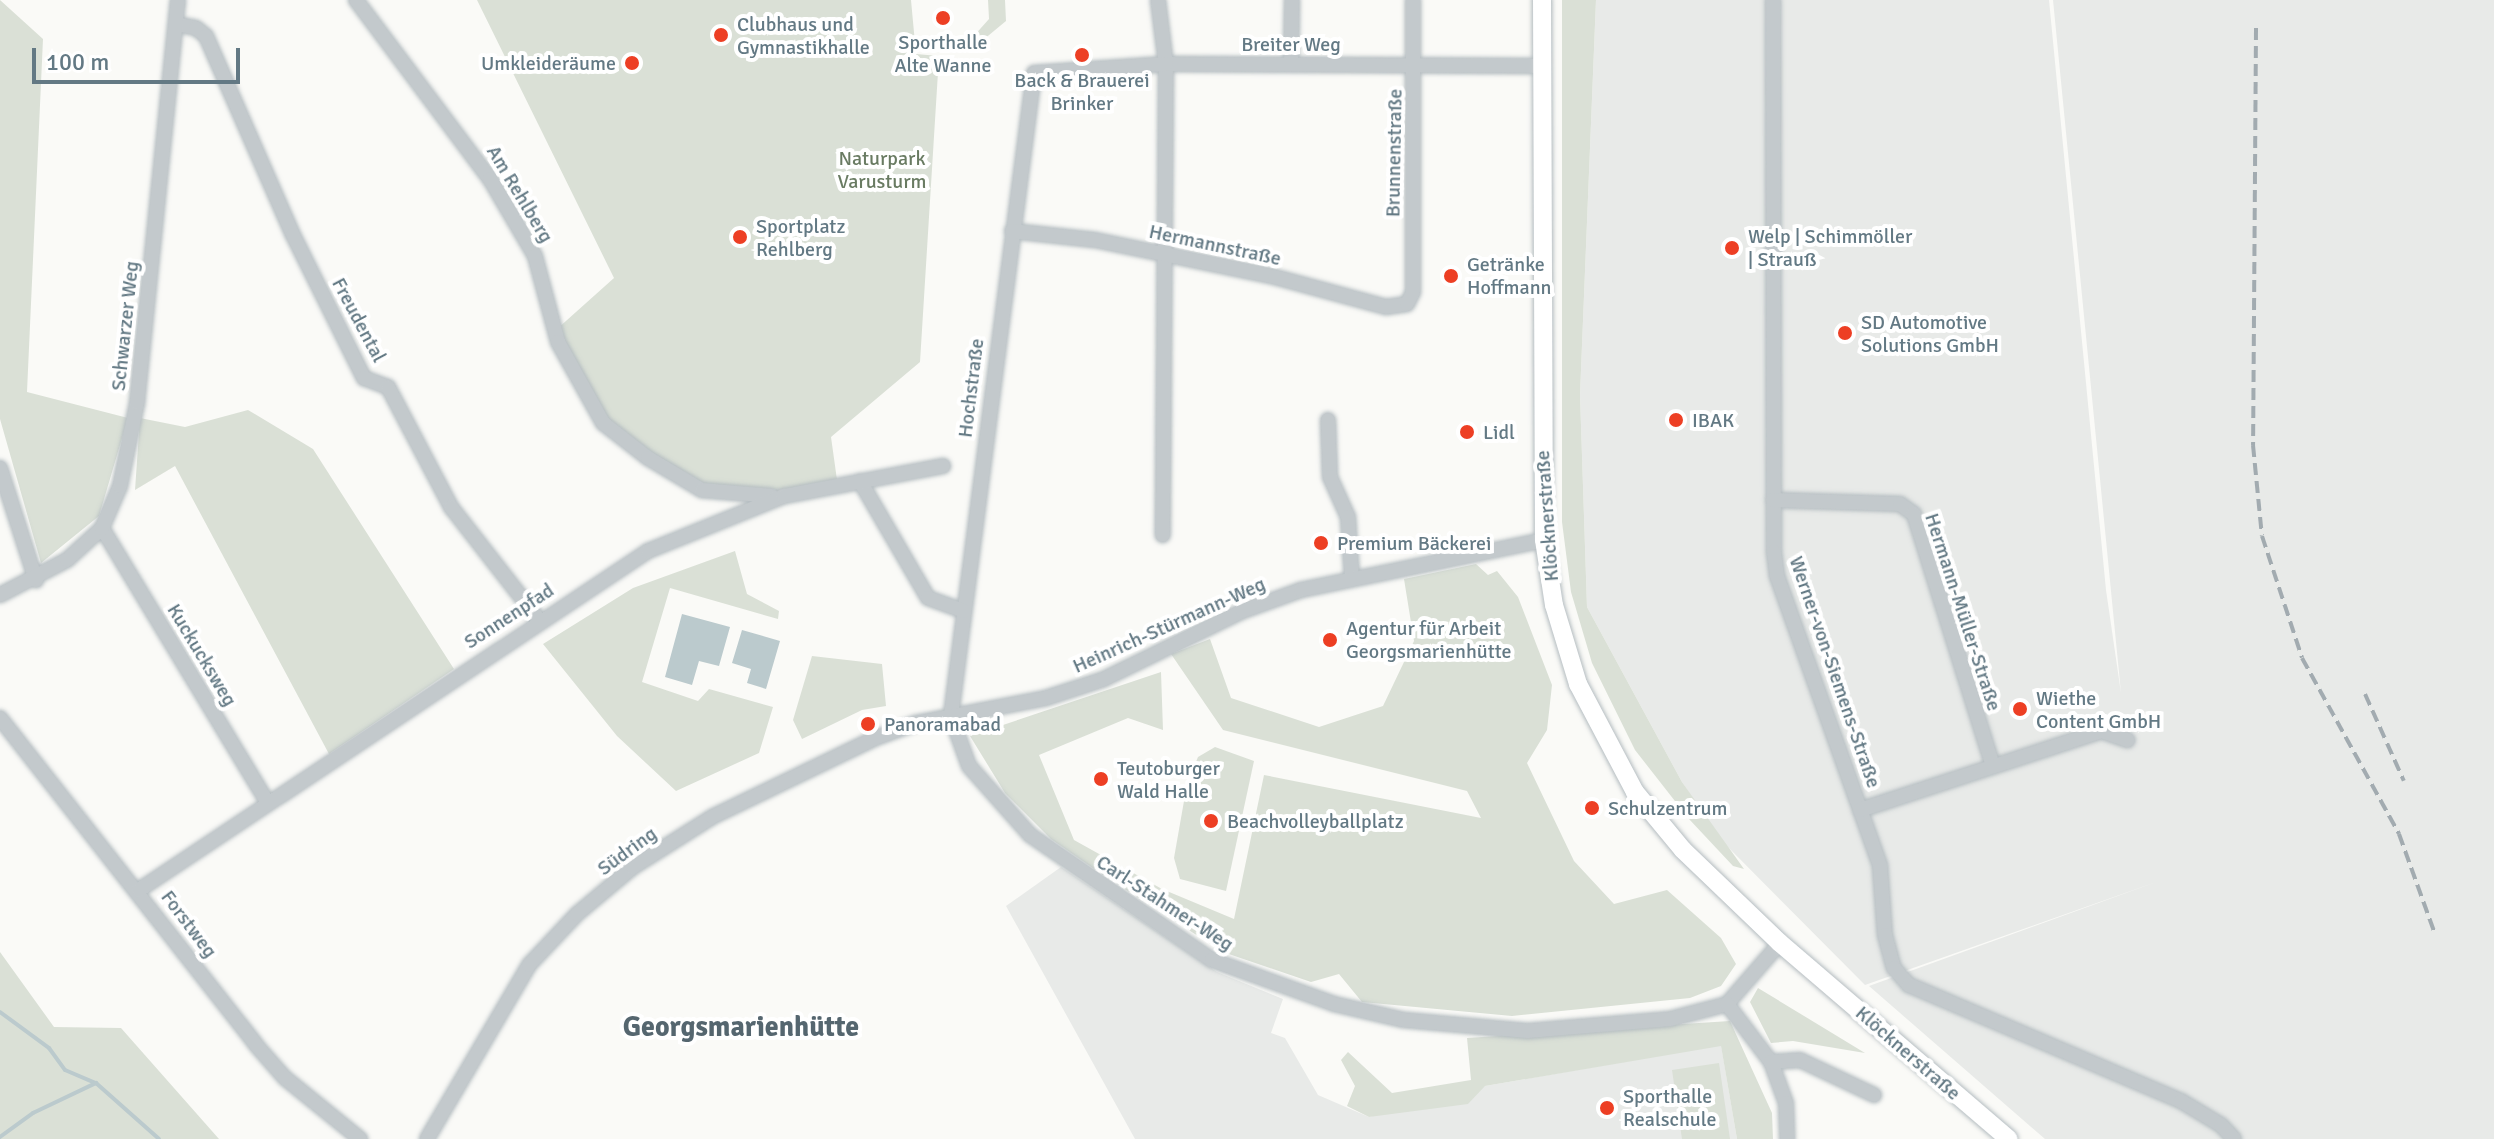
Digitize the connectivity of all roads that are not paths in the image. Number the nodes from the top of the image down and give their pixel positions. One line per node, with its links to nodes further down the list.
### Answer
1 (178, 0): 8 (street, Schwarzer Weg)
2 (356, 0): 21 (street, Am Rehlberg)
3 (1158, 0): 10 (street)
4 (1292, 0): 11 (street)
5 (1413, 0): 9 (street, Brunnenstraße)
6 (1542, 0): 12 (main road, Klöcknerstraße)
7 (1773, 0): 22 (street, Werner-von-Siemens-Straße)
8 (176, 24): 23 (street, Schwarzer Weg); 30 (street, Freudental)
9 (1415, 63): 11 (street, Breiter Weg); 12 (street, Breiter Weg); 16 (street, Brunnenstraße)
10 (1166, 64): 11 (street, Breiter Weg); 13 (street, Breiter Weg); 15 (street)
11 (1291, 64)
12 (1542, 66): 25 (main road, Klöcknerstraße)
13 (1040, 69): 14 (street, Hochstraße)
14 (1012, 231): 15 (street, Hermannstraße); 29 (street, Hochstraße)
15 (1167, 255): 16 (street, Hermannstraße); 24 (street)
16 (1407, 304)
17 (1328, 420): 26 (street)
18 (943, 466): 20 (street, Sonnenpfad)
19 (0, 468): 27 (street)
20 (860, 481): 21 (street, Sonnenpfad); 29 (street)
21 (784, 496): 30 (street, Sonnenpfad)
22 (1773, 500): 34 (street, Hermann-Müller-Straße); 36 (street, Werner-von-Siemens-Straße)
23 (102, 528): 27 (street, Schwarzer Weg); 35 (street, Kuckucksweg)
24 (1163, 535)
25 (1544, 540): 26 (street, Heinrich-Stürmann-Weg); 38 (main road, Klöcknerstraße)
26 (1352, 579): 31 (street, Heinrich-Stürmann-Weg)
27 (36, 580): 28 (street, Schwarzer Weg)
28 (0, 595)
29 (964, 611): 31 (street, Hochstraße)
30 (539, 620): 35 (street, Sonnenpfad)
31 (951, 716): 39 (street, Carl-Stahmer-Weg); 43 (street, Südring)
32 (0, 718): 37 (street, Forstweg)
33 (2127, 740): 34 (street)
34 (1993, 766): 36 (street)
35 (267, 802): 37 (street, Sonnenpfad)
36 (1860, 810): 46 (street, Werner-von-Siemens-Straße)
37 (139, 890): 42 (street, Forstweg)
38 (1780, 943): 39 (street); 45 (main road, Klöcknerstraße)
39 (1727, 1004): 40 (street)
40 (1771, 1062): 41 (street); 44 (street)
41 (1874, 1095)
42 (360, 1139)
43 (427, 1139)
44 (1787, 1139)
45 (2009, 1139)
46 (2234, 1139)

